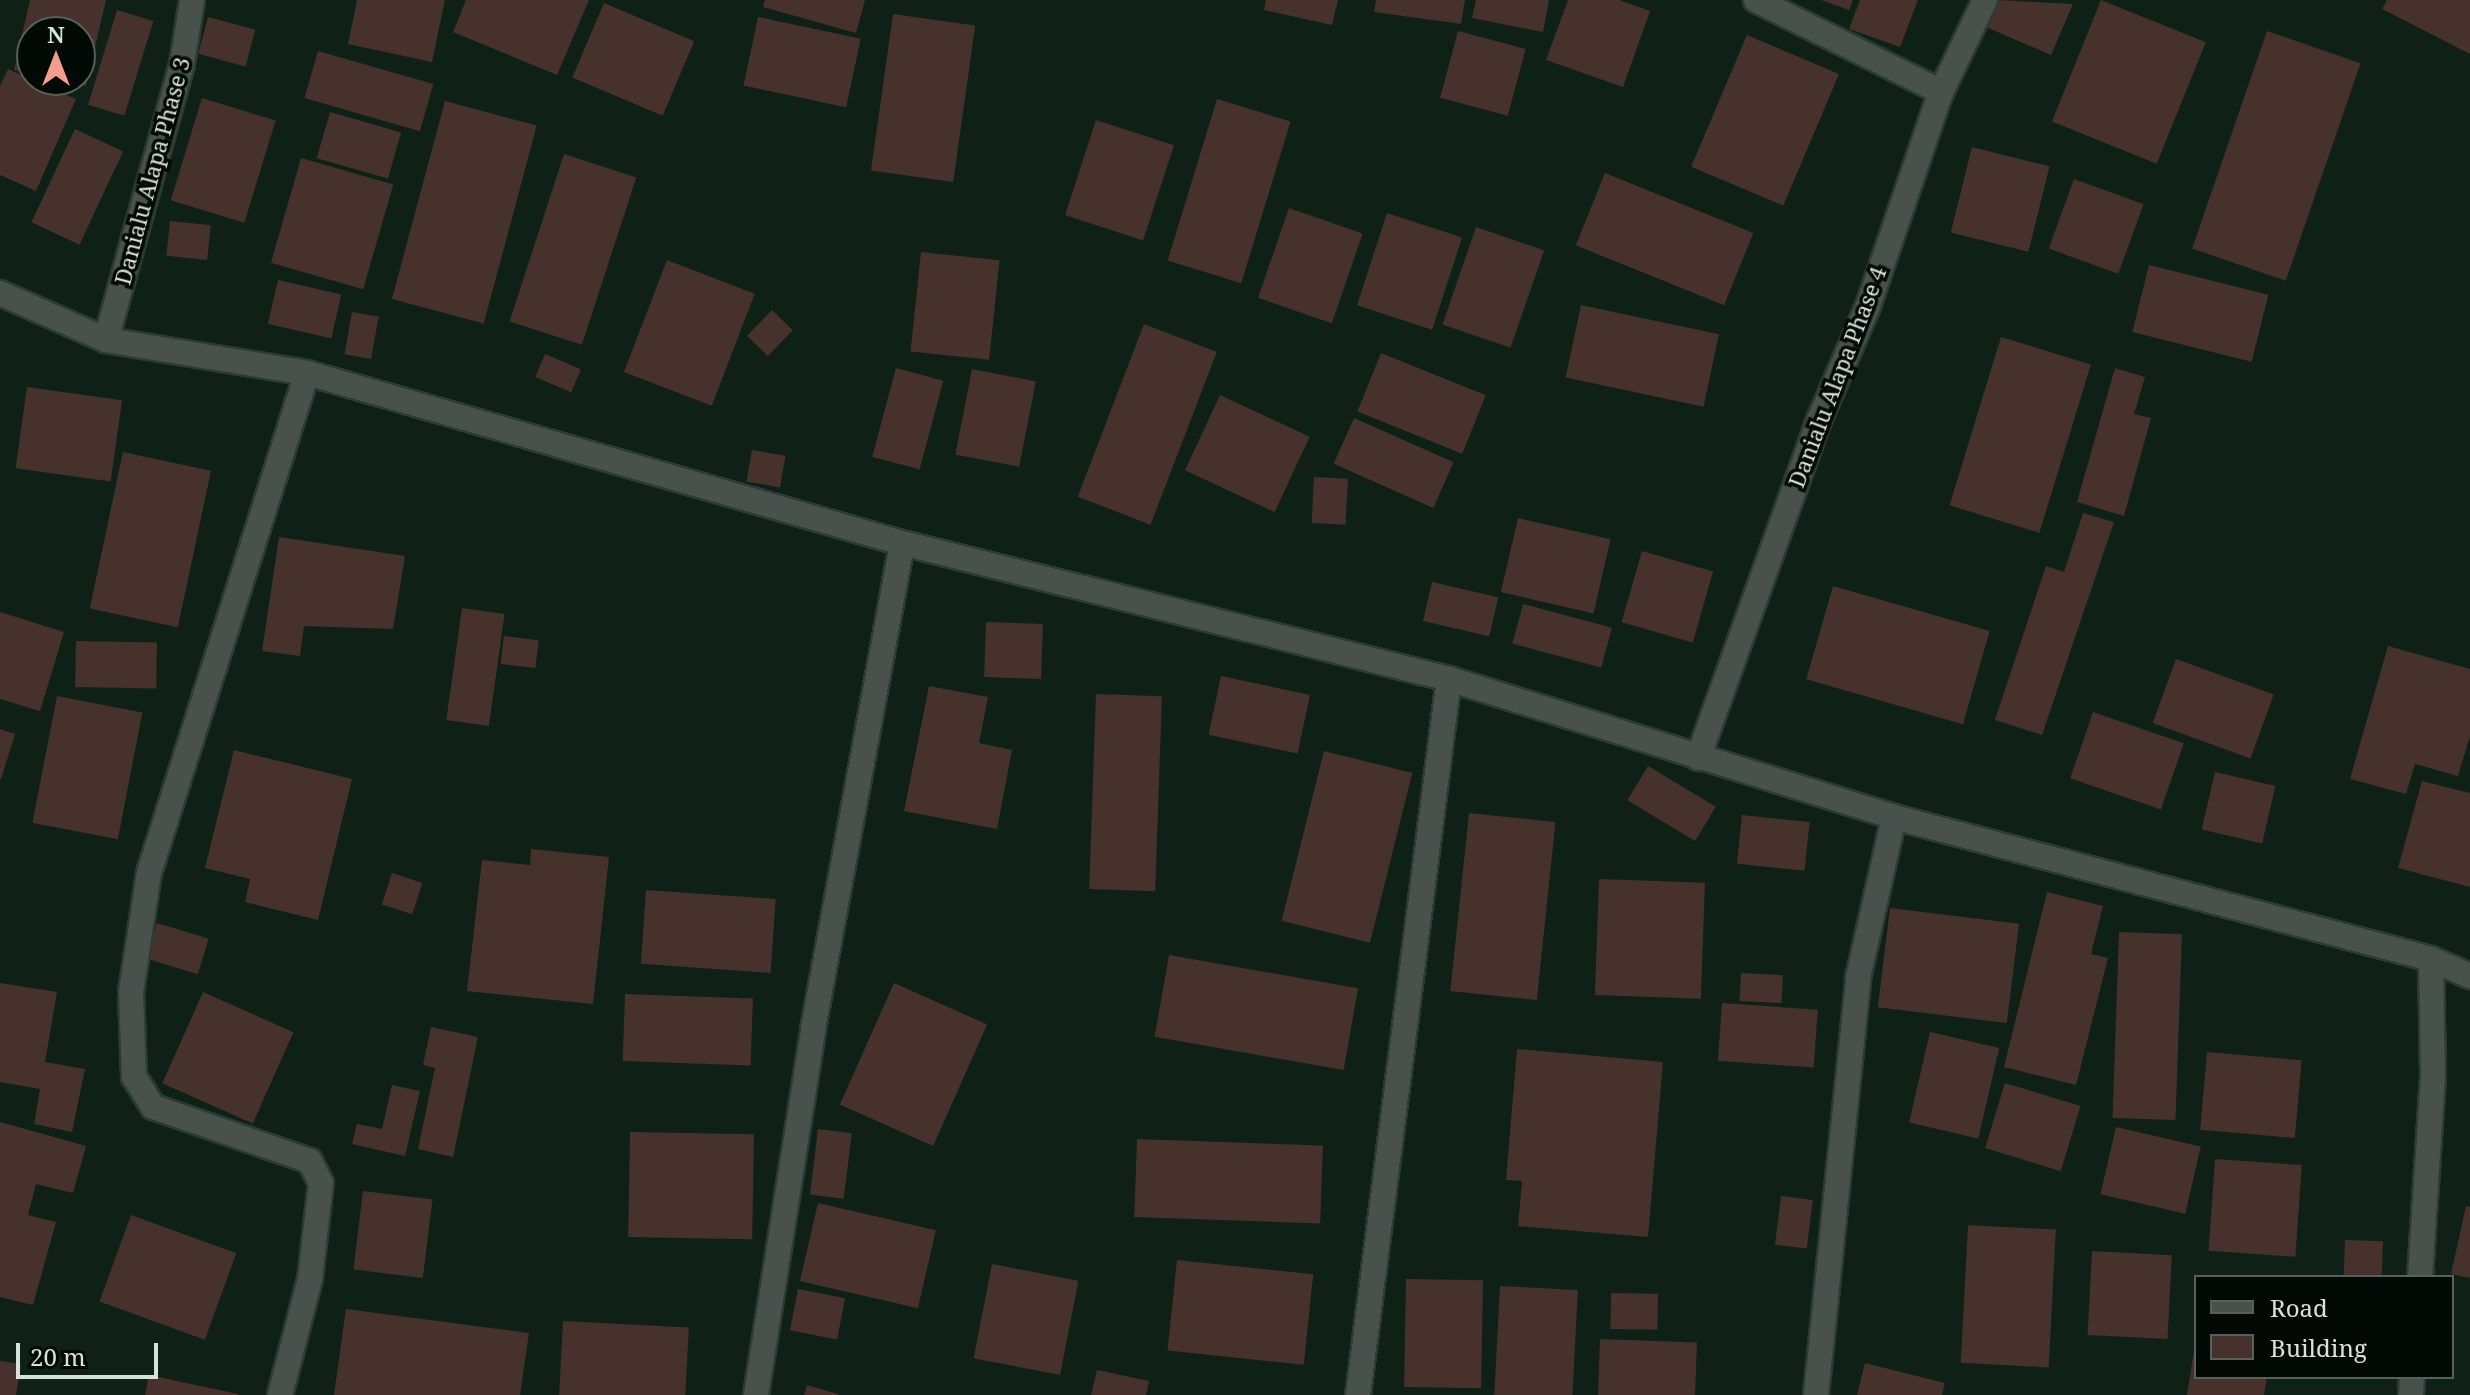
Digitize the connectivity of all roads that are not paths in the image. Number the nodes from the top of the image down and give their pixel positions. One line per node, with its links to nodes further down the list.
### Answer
1 (192, 0): 6 (street, Danialu Alapa Phase 3)
2 (1756, 0): 4 (street)
3 (1985, 0): 4 (street, Danialu Alapa Phase 4)
4 (1941, 92): 10 (street, Danialu Alapa Phase 4)
5 (0, 293): 6 (street)
6 (106, 340): 7 (street)
7 (307, 373): 8 (street); 15 (street)
8 (902, 543): 9 (street); 16 (street)
9 (1449, 679): 10 (street); 17 (street)
10 (1698, 758): 11 (street)
11 (1894, 817): 12 (street); 18 (street)
12 (2431, 959): 13 (street); 14 (street)
13 (2470, 976)
14 (2420, 1275)
15 (280, 1395)
16 (756, 1395)
17 (1358, 1395)
18 (1816, 1395)

